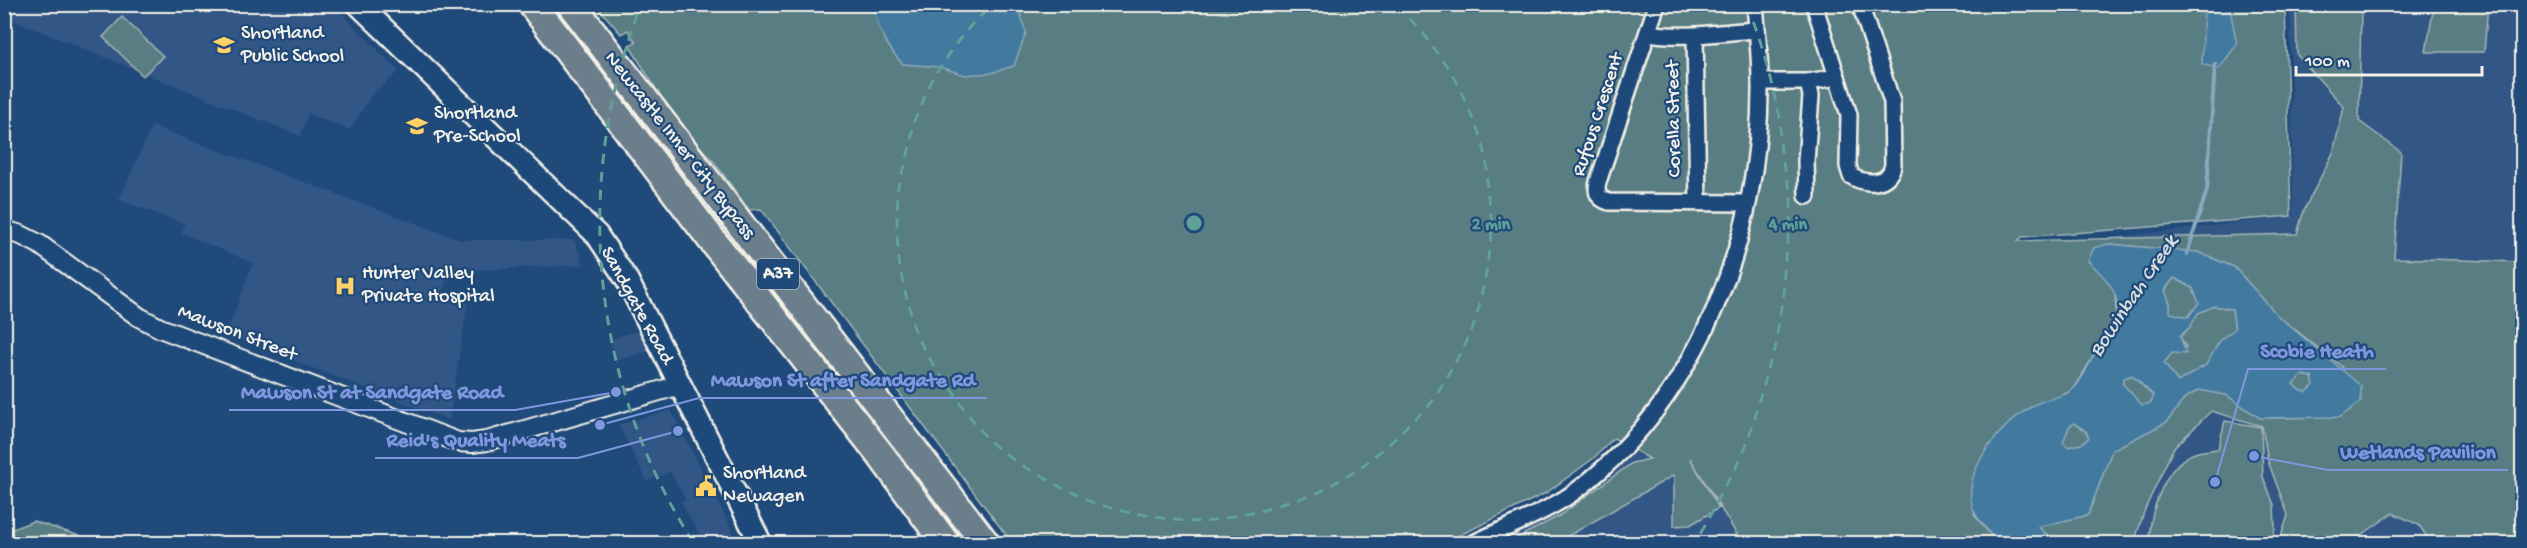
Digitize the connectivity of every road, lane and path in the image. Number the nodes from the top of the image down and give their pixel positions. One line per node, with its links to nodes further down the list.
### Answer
1 (358, 4): 18 (main road, Sandgate Road)
2 (532, 4): 20 (highway, Newcastle Inner City Bypass / A37)
3 (571, 4): 21 (highway, Newcastle Inner City Bypass / A37)
4 (1657, 4): 9 (street, Rufous Crescent)
5 (1755, 4): 8 (street)
6 (1814, 4): 11 (street)
7 (1860, 4): 11 (street)
8 (1757, 30): 10 (street); 12 (street)
9 (1648, 33): 10 (street); 15 (street, Rufous Crescent)
10 (1695, 36): 15 (street, Corella Street)
11 (1837, 77): 13 (street)
12 (1760, 82): 13 (street); 16 (street)
13 (1809, 82): 14 (street)
14 (1807, 196)
15 (1698, 202): 16 (street, Rufous Crescent)
16 (1748, 203): 22 (street)
17 (4, 230): 18 (street, Mawson Street)
18 (680, 385): 19 (main road, Sandgate Road)
19 (761, 543)
20 (946, 543)
21 (986, 543)
22 (1472, 543)

